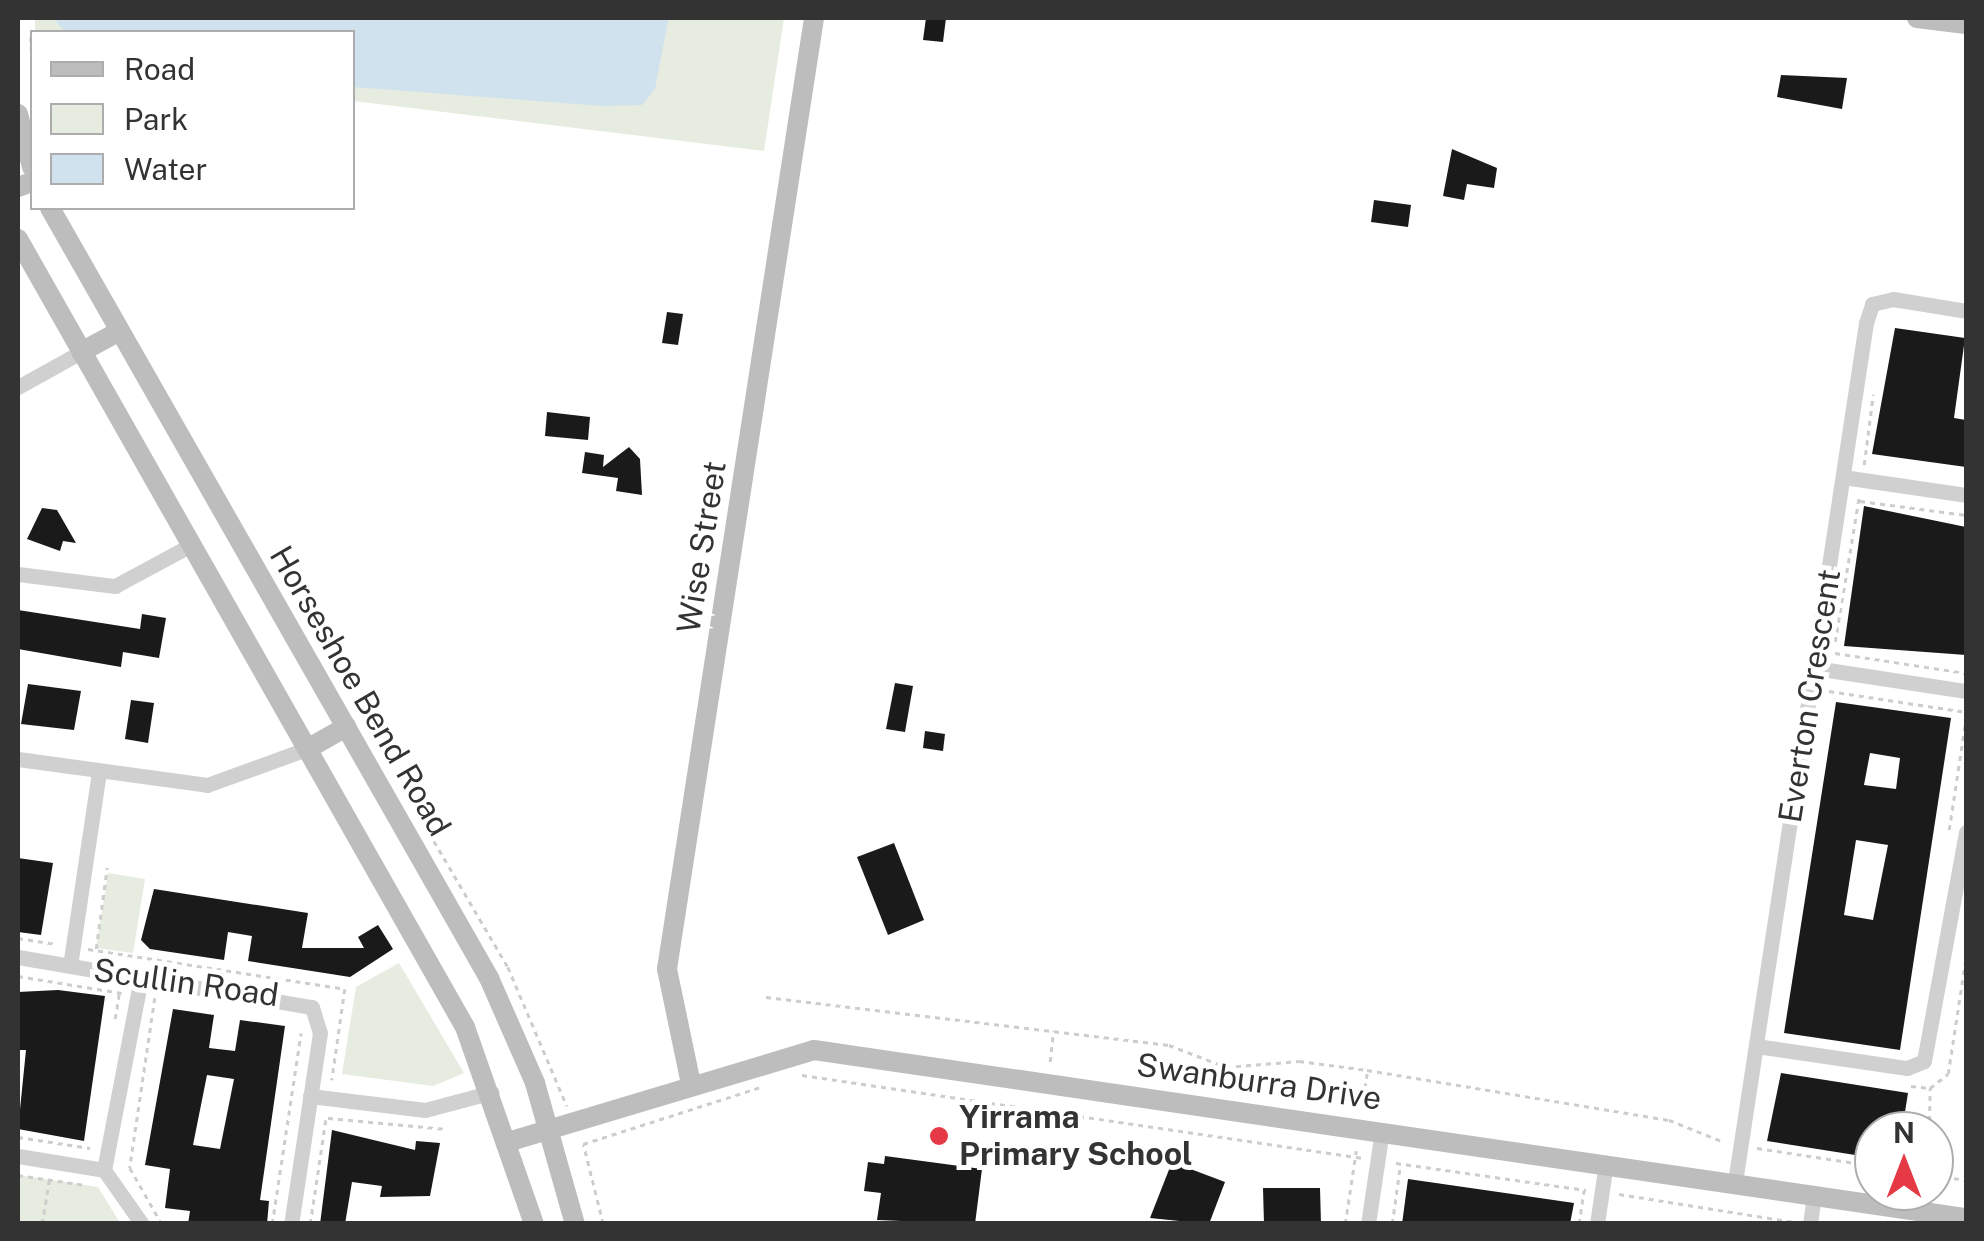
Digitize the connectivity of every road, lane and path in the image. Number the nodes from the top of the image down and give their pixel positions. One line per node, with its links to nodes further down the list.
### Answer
1 (814, 18): 42 (street, Wise Street)
2 (1916, 18): 3 (street)
3 (1966, 24)
4 (18, 114): 5 (street)
5 (30, 159)
6 (51, 210): 9 (street, Horseshoe Bend Road)
7 (18, 239): 10 (street)
8 (1966, 311): 12 (street, Everton Crescent)
9 (118, 332): 10 (street); 24 (street, Horseshoe Bend Road)
10 (81, 352): 11 (street); 16 (street)
11 (18, 387)
12 (1843, 476): 13 (street); 19 (street, Everton Crescent)
13 (1966, 496)
14 (1858, 500): 15 (path)
15 (1966, 515)
16 (192, 546): 17 (street); 25 (street)
17 (18, 574)
18 (1834, 653): 20 (path)
19 (1815, 668): 22 (street); 39 (street, Everton Crescent)
20 (1966, 673)
21 (1827, 691): 23 (path)
22 (1966, 691)
23 (1966, 712)
24 (346, 727): 25 (street); 51 (street, Horseshoe Bend Road)
25 (309, 748): 27 (street); 45 (street)
26 (18, 760): 27 (street)
27 (99, 772): 31 (street)
28 (1966, 832): 39 (street)
29 (107, 868): 32 (path)
30 (18, 938): 31 (path)
31 (73, 946): 32 (path); 35 (street)
32 (96, 950): 47 (path)
33 (1966, 956): 44 (path)
34 (18, 957): 35 (street, Scullin Road)
35 (70, 966): 36 (street, Scullin Road)
36 (141, 977): 46 (street, Scullin Road); 57 (street)
37 (766, 996): 56 (path)
38 (294, 1018): 73 (path)
39 (1756, 1046): 56 (street, Everton Crescent)
40 (799, 1075): 79 (path)
41 (1896, 1083): 44 (path)
42 (691, 1084): 51 (street, Swanburra Drive); 52 (street, Swanburra Drive)
43 (763, 1086): 78 (path)
44 (1930, 1088): 48 (path)
45 (492, 1092): 47 (street); 55 (street)
46 (310, 1096): 47 (street); 74 (street, Scullin Road)
47 (329, 1098): 49 (path)
48 (1929, 1111)
49 (326, 1118): 50 (path); 75 (path)
50 (446, 1128)
51 (551, 1128): 55 (street, Swanburra Drive); 77 (street, Horseshoe Bend Road)
52 (1382, 1130): 60 (street, Swanburra Drive); 80 (street)
53 (1759, 1131): 56 (path)
54 (18, 1137): 57 (path)
55 (511, 1142): 76 (street)
56 (1748, 1147): 61 (path); 66 (street, Everton Crescent)
57 (113, 1151): 58 (path); 63 (street)
58 (132, 1154)
59 (18, 1156): 63 (street)
60 (1606, 1163): 66 (street, Swanburra Drive); 83 (street)
61 (1854, 1163)
62 (1401, 1164): 81 (path)
63 (104, 1170): 72 (street)
64 (18, 1175): 65 (path)
65 (49, 1180): 67 (path); 71 (path)
66 (1735, 1182): 69 (street, Swanburra Drive)
67 (98, 1187)
68 (1584, 1190): 82 (path)
69 (1814, 1194): 70 (street, Swanburra Drive); 84 (street)
70 (1966, 1218)
71 (42, 1224)
72 (142, 1224)
73 (272, 1224)
74 (291, 1224)
75 (310, 1224)
76 (534, 1224)
77 (575, 1224)
78 (603, 1224)
79 (1345, 1224)
80 (1368, 1224)
81 (1392, 1224)
82 (1578, 1224)
83 (1597, 1224)
84 (1810, 1224)

